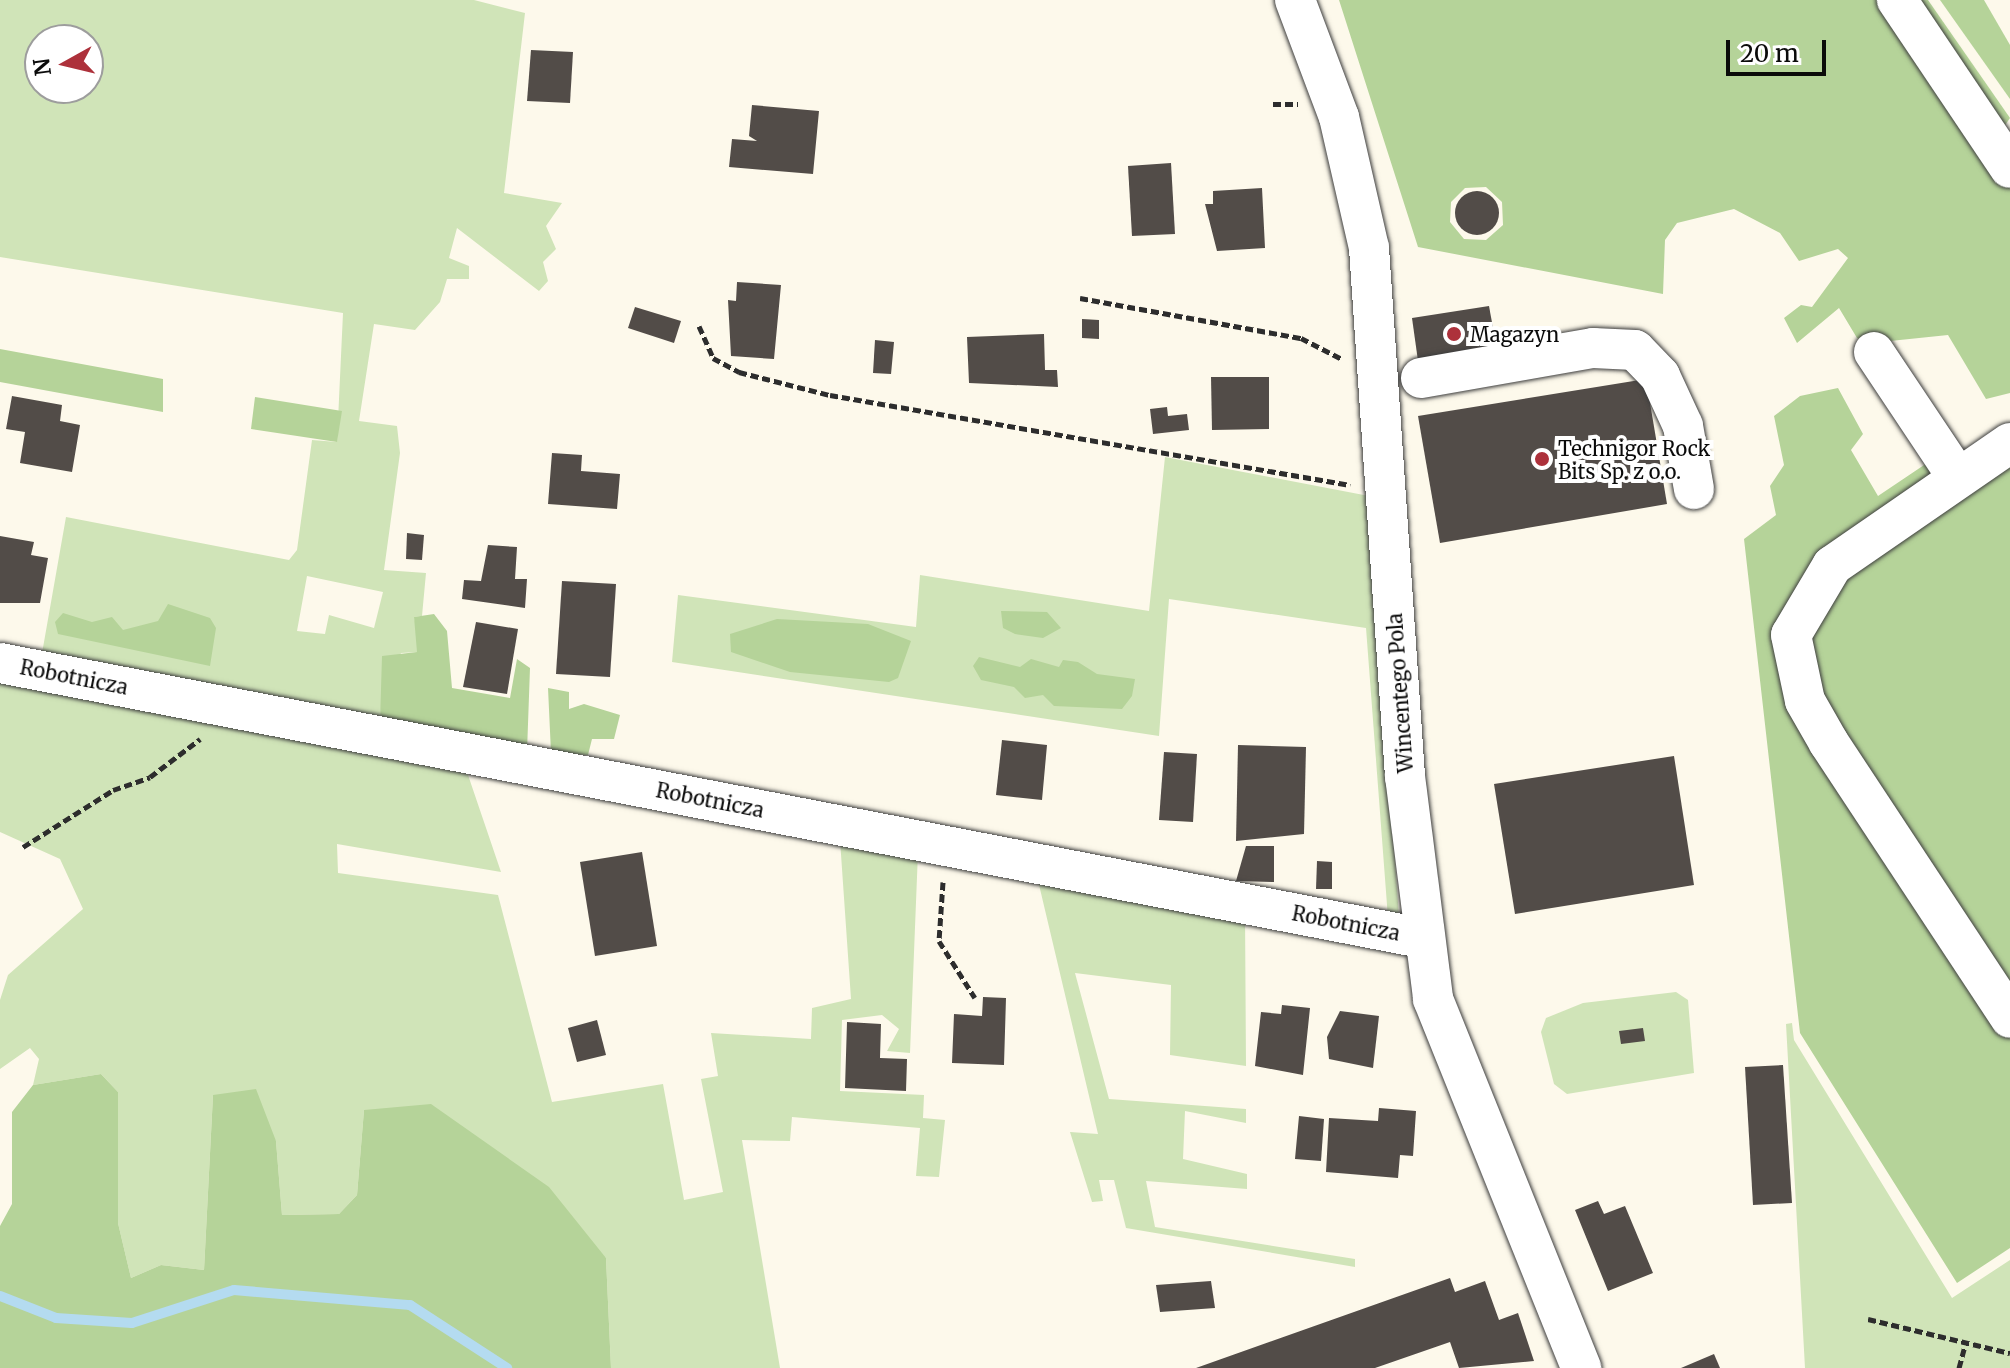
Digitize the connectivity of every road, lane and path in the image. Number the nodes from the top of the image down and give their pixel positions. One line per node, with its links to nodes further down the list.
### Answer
1 (1295, 0): 17 (street, Wincentego Pola)
2 (1897, 0): 3 (street)
3 (2010, 168)
4 (1080, 298): 7 (path)
5 (699, 326): 11 (path)
6 (1874, 352): 10 (street)
7 (1351, 364)
8 (1421, 378): 12 (street)
9 (2010, 443): 10 (street)
10 (1958, 478): 19 (street)
11 (1366, 488)
12 (1694, 489)
13 (0, 663): 14 (street, Robotnicza)
14 (224, 706): 15 (path); 16 (street, Robotnicza)
15 (23, 847)
16 (945, 854): 17 (street, Robotnicza); 18 (path)
17 (1421, 938): 23 (street, Wincentego Pola)
18 (975, 998)
19 (2010, 1018)
20 (1868, 1319): 21 (path)
21 (1966, 1342): 22 (path); 24 (path)
22 (2010, 1353)
23 (1581, 1368)
24 (1959, 1368)

